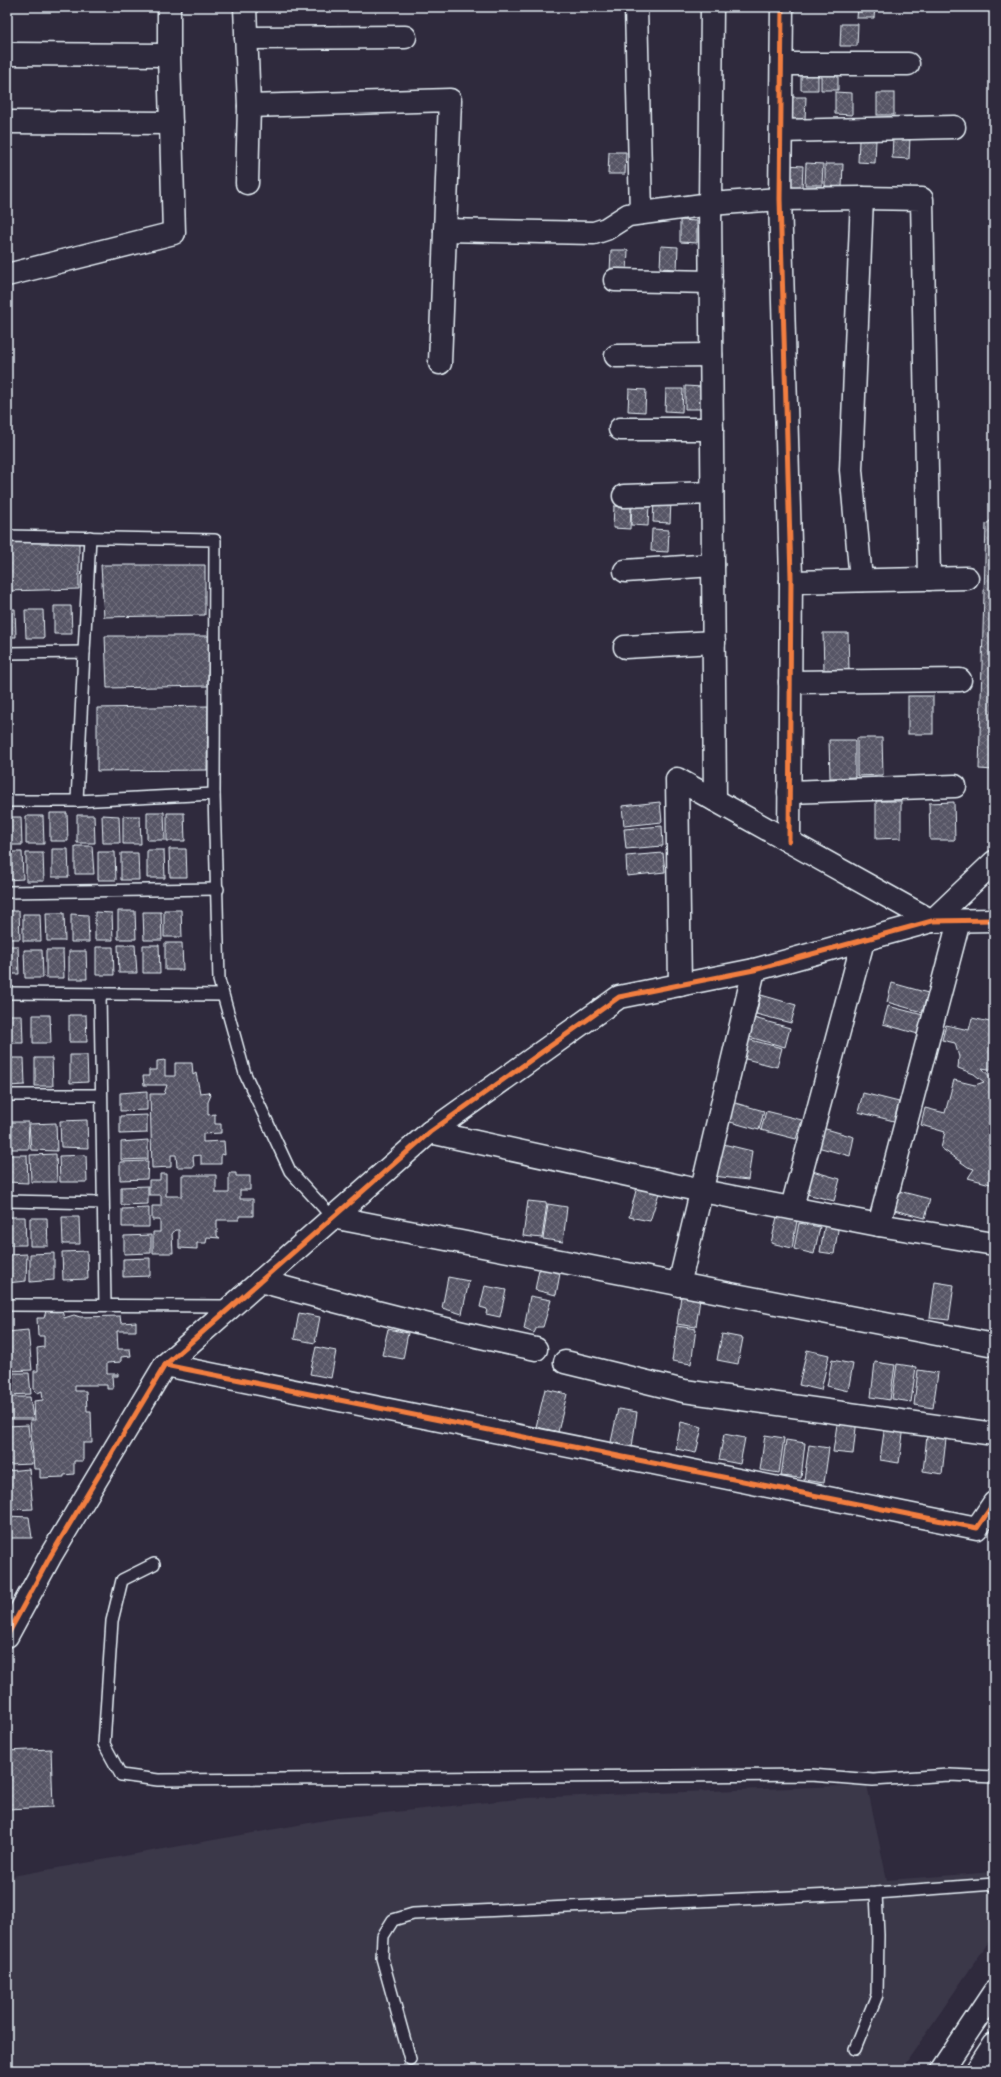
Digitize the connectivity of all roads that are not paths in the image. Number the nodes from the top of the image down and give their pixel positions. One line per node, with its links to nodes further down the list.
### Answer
1 (169, 7): 9 (main road)
2 (245, 7): 7 (main road)
3 (636, 7): 21 (main road)
4 (712, 7): 20 (main road)
5 (782, 7): 10 (main road)
6 (405, 37): 7 (main road)
7 (246, 38): 12 (main road)
8 (7, 54): 9 (main road)
9 (168, 55): 14 (main road)
10 (782, 64): 11 (main road); 16 (main road)
11 (908, 64)
12 (249, 106): 17 (main road); 22 (main road)
13 (7, 122): 14 (main road)
14 (171, 123): 23 (main road)
15 (954, 127): 16 (main road)
16 (781, 131): 19 (main road)
17 (247, 183)
18 (862, 198): 19 (main road); 38 (main road); 39 (main road)
19 (780, 199): 20 (main road); 40 (main road)
20 (710, 204): 21 (main road); 25 (main road)
21 (641, 213): 22 (main road)
22 (445, 230): 28 (main road)
23 (7, 275)
24 (615, 280): 25 (main road)
25 (711, 282): 26 (main road)
26 (712, 355): 27 (main road); 30 (main road)
27 (616, 356)
28 (440, 363)
29 (620, 429): 30 (main road)
30 (712, 429): 31 (main road)
31 (712, 492): 32 (main road); 35 (main road)
32 (624, 496)
33 (7, 536): 34 (lane)
34 (90, 537): 43 (lane); 49 (lane)
35 (713, 565): 36 (main road); 41 (main road)
36 (625, 570)
37 (967, 578): 38 (main road)
38 (929, 579): 39 (main road)
39 (860, 580): 40 (main road)
40 (791, 582): 46 (main road)
41 (714, 642): 42 (main road); 50 (main road)
42 (625, 647)
43 (84, 652): 44 (lane); 52 (lane)
44 (7, 653)
45 (960, 680): 46 (main road)
46 (790, 682): 48 (main road)
47 (955, 786): 48 (main road)
48 (789, 792): 53 (main road)
49 (214, 794): 52 (lane); 55 (lane)
50 (715, 800): 53 (main road); 62 (main road)
51 (7, 801): 52 (lane)
52 (78, 801)
53 (788, 841): 58 (main road)
54 (994, 862): 58 (main road)
55 (218, 889): 56 (lane); 65 (lane)
56 (7, 892)
57 (994, 920): 59 (main road)
58 (932, 921): 59 (main road); 60 (main road)
59 (959, 921): 74 (main road)
60 (863, 941): 61 (main road); 72 (main road)
61 (754, 970): 62 (main road); 69 (main road)
62 (680, 985): 68 (main road)
63 (7, 993): 64 (lane)
64 (100, 994): 65 (lane); 66 (lane)
65 (222, 994): 73 (lane)
66 (101, 1095): 67 (lane); 71 (lane)
67 (7, 1096)
68 (430, 1132): 69 (main road); 73 (main road)
69 (702, 1191): 72 (main road); 77 (main road)
70 (7, 1201): 71 (lane)
71 (103, 1203): 79 (lane)
72 (792, 1208): 74 (main road)
73 (332, 1217): 76 (main road); 77 (main road)
74 (880, 1225): 75 (main road)
75 (994, 1244)
76 (260, 1281): 80 (main road); 82 (main road)
77 (679, 1285): 81 (main road)
78 (7, 1305): 79 (lane)
79 (105, 1305): 80 (lane)
80 (232, 1306): 84 (main road)
81 (994, 1345)
82 (536, 1349)
83 (565, 1362): 85 (main road)
84 (165, 1365): 86 (main road); 88 (main road)
85 (994, 1434)
86 (994, 1503)
87 (154, 1564): 89 (lane)
88 (7, 1636)
89 (994, 1777)
90 (994, 1884): 91 (lane)
91 (876, 1893): 94 (lane); 95 (lane)
92 (994, 1992): 96 (main road)
93 (994, 2044): 97 (main road)
94 (855, 2049)
95 (410, 2059)
96 (942, 2070)
97 (977, 2070)

